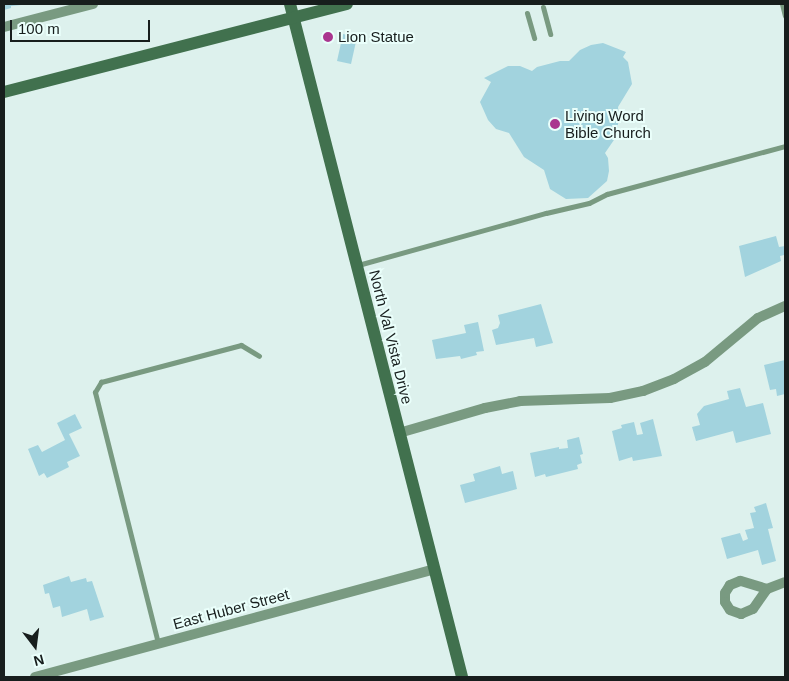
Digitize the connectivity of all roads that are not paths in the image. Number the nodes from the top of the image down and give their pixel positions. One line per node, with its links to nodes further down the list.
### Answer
1 (93, 4): 9 (street)
2 (290, 4): 8 (main road, North Val Vista Drive)
3 (347, 4): 8 (main road)
4 (782, 4): 7 (lane)
5 (543, 7): 10 (lane)
6 (527, 13): 11 (lane)
7 (785, 16)
8 (294, 18): 12 (main road); 14 (main road, North Val Vista Drive)
9 (4, 27)
10 (550, 34)
11 (534, 38)
12 (4, 92)
13 (785, 146): 14 (lane)
14 (357, 266): 17 (main road, North Val Vista Drive)
15 (785, 306): 17 (street)
16 (258, 356): 21 (lane)
17 (399, 433): 18 (main road, North Val Vista Drive)
18 (434, 569): 21 (street, East Huber Street); 23 (main road, North Val Vista Drive)
19 (785, 582): 20 (street)
20 (768, 589)
21 (158, 644): 22 (street, East Huber Street)
22 (35, 677)
23 (462, 677)

